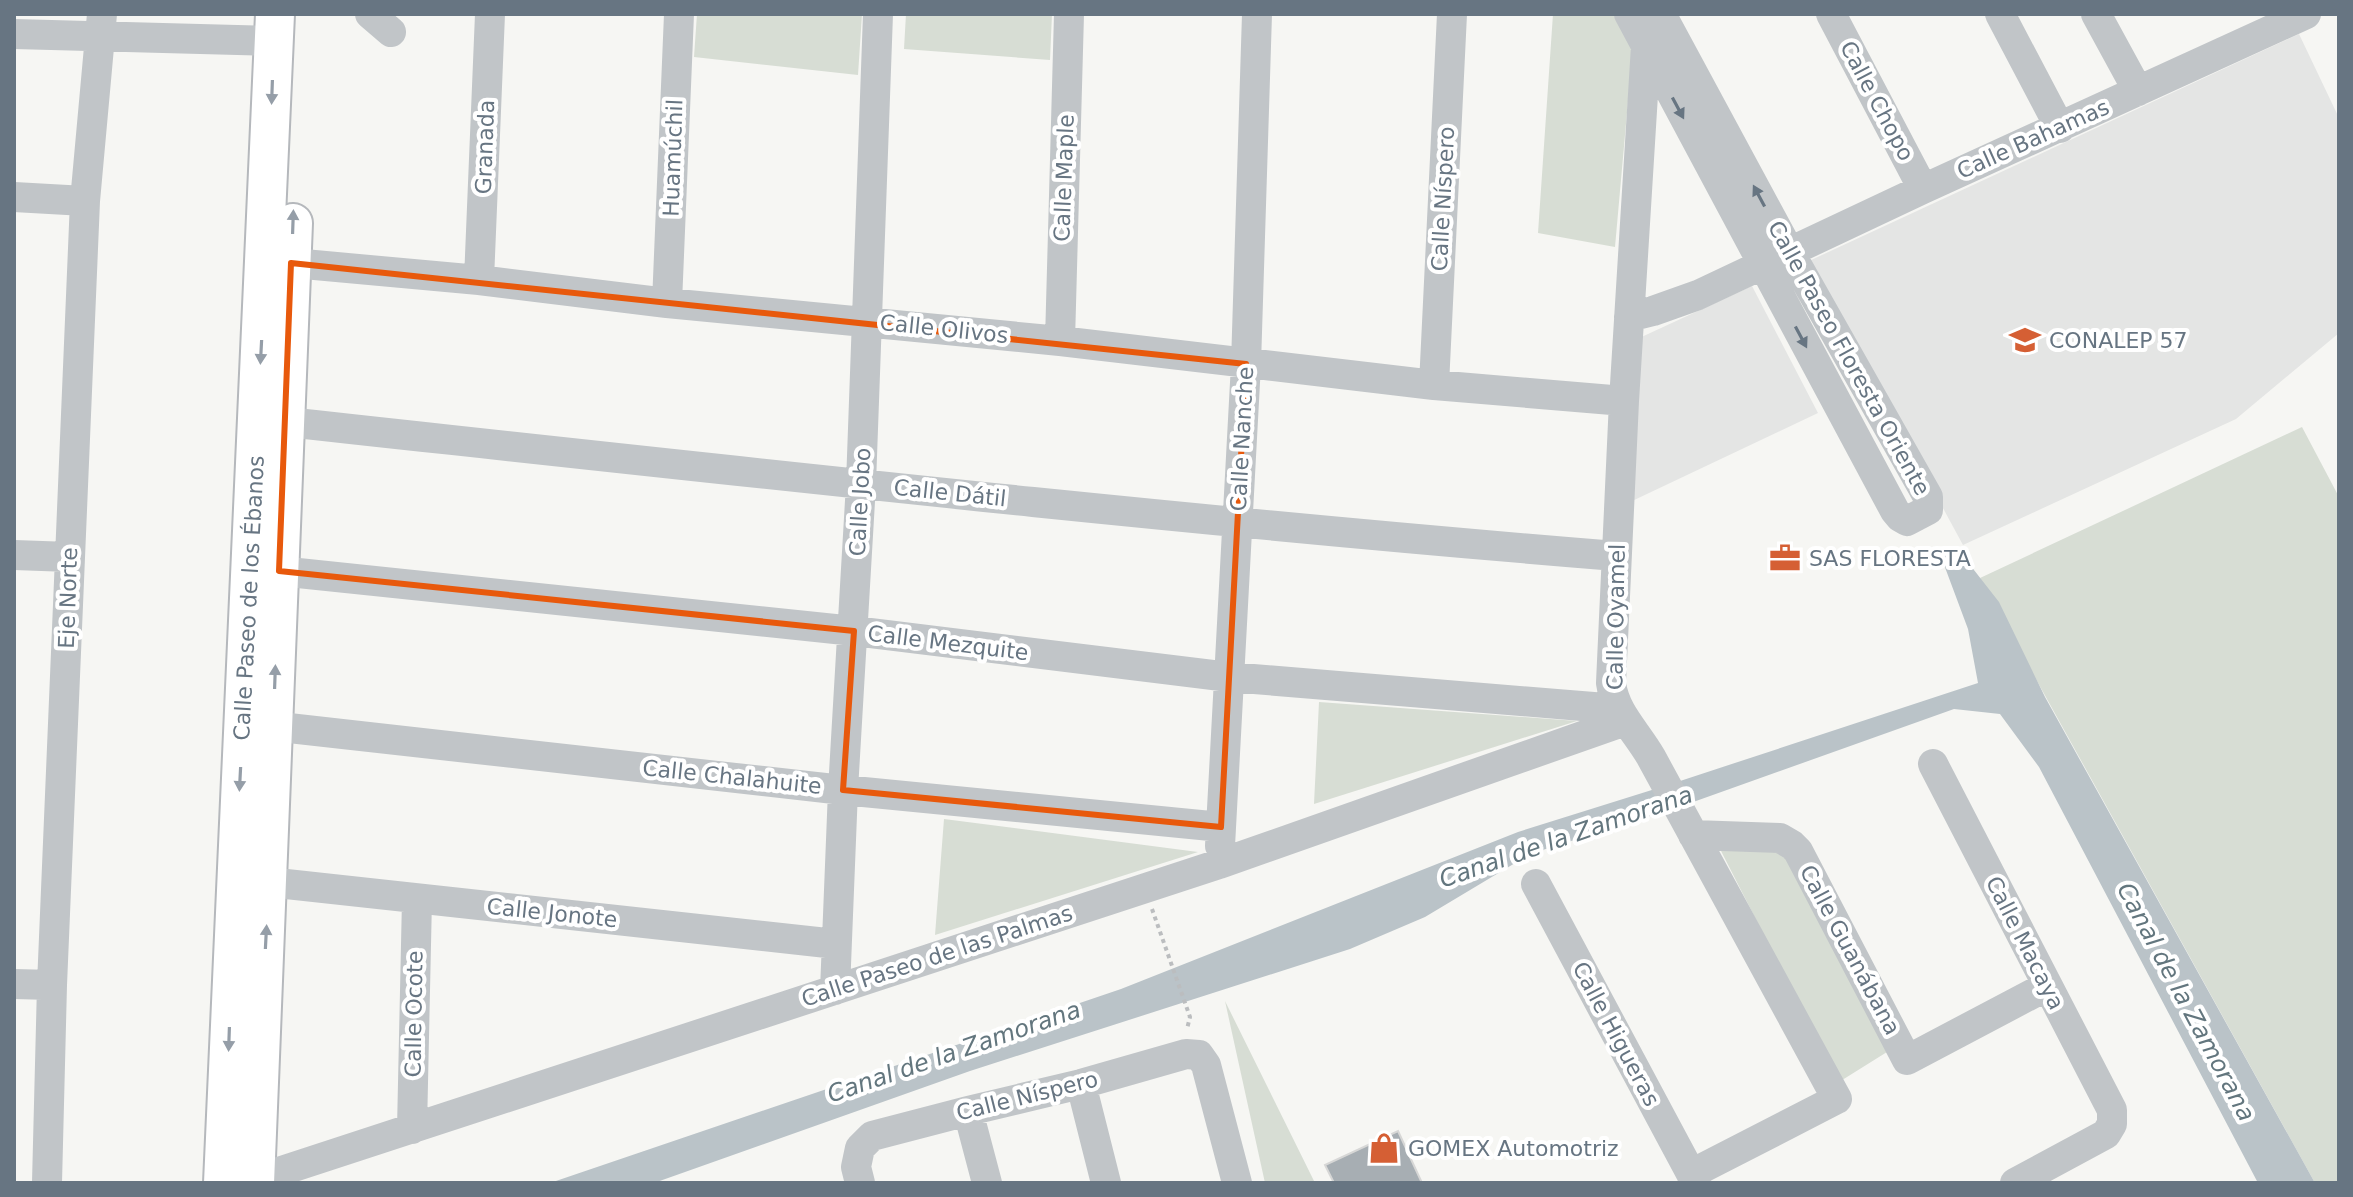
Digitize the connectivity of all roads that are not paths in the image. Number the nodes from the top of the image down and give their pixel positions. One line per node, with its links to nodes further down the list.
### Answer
1 (300, 14): 23 (main road, Calle Paseo de los Ébanos, one-way to 1)
2 (490, 14): 25 (street, Granada)
3 (679, 14): 26 (street, Huamúchil)
4 (878, 14): 28 (street, Calle Jobo)
5 (1069, 14): 29 (street, Calle Maple)
6 (1257, 14): 30 (street, Calle Nanche)
7 (1452, 14): 31 (street, Calle Níspero)
8 (1629, 14): 15 (street, Calle Paseo Floresta Oriente)
9 (1831, 14): 19 (street, Calle Chopo)
10 (2000, 14): 18 (street)
11 (2096, 14): 17 (street)
12 (2297, 16): 17 (street, Calle Bahamas)
13 (101, 26): 14 (street); 16 (street); 21 (street, Eje Norte)
14 (274, 28): 23 (main road, Calle Paseo de los Ébanos, one-way to 23)
15 (1658, 30): 22 (street, Calle Paseo Floresta Oriente, one-way to 15); 24 (street, Calle Paseo Floresta Oriente, one-way to 24); 27 (street, Calle Oyamel)
16 (14, 34)
17 (2138, 91): 18 (street, Calle Bahamas)
18 (2060, 128): 19 (street, Calle Bahamas)
19 (1923, 189): 22 (street, Calle Bahamas)
20 (14, 197): 21 (street)
21 (85, 201): 38 (street, Eje Norte)
22 (1789, 251): 24 (street, Calle Bahamas); 24 (street, Calle Paseo Floresta Oriente, one-way to 22)
23 (278, 262): 25 (street, Calle Olivos); 33 (main road, Calle Paseo de los Ébanos); 43 (main road, Calle Paseo de los Ébanos, one-way to 43)
24 (1762, 265): 27 (street)
25 (479, 280): 26 (street, Calle Olivos)
26 (667, 303): 28 (street, Calle Olivos)
27 (1629, 317): 32 (street, Calle Oyamel)
28 (868, 321): 29 (street, Calle Olivos); 34 (street, Calle Jobo)
29 (1060, 341): 30 (street, Calle Olivos)
30 (1246, 364): 31 (street, Calle Olivos); 35 (street, Calle Nanche)
31 (1434, 385): 32 (street, Calle Olivos)
32 (1624, 401): 37 (street, Calle Oyamel)
33 (286, 422): 34 (street, Calle Dátil); 39 (main road, Calle Paseo de los Ébanos)
34 (861, 484): 35 (street, Calle Dátil); 40 (street, Calle Jobo)
35 (1237, 521): 37 (street, Calle Dátil); 41 (street, Calle Nanche)
36 (14, 555): 38 (street)
37 (1616, 556): 42 (street, Calle Oyamel)
38 (70, 557): 54 (street, Eje Norte)
39 (279, 571): 40 (street, Calle Mezquite); 43 (main road, Calle Paseo de los Ébanos, one-way to 39)
40 (854, 631): 41 (street, Calle Mezquite); 45 (street, Calle Jobo)
41 (1229, 677): 42 (street, Calle Mezquite); 47 (street, Calle Nanche)
42 (1622, 715): 46 (street, Calle Oyamel); 48 (street, Calle Paseo de las Palmas)
43 (258, 725): 45 (street, Calle Chalahuite); 49 (main road, Calle Paseo de los Ébanos); 62 (main road, Calle Paseo de los Ébanos, one-way to 62)
44 (1933, 764): 55 (street, Calle Macaya)
45 (843, 790): 47 (street, Calle Chalahuite); 52 (street, Calle Jobo)
46 (1679, 810): 55 (street, Calle Guanábana); 61 (street, Calle Oyamel)
47 (1221, 827): 48 (street, Calle Nanche)
48 (1219, 864): 56 (street, Calle Paseo de las Palmas)
49 (268, 882): 51 (street, Calle Jonote); 62 (main road, Calle Paseo de los Ébanos, one-way to 49)
50 (1536, 884): 61 (street, Calle Higueras)
51 (417, 899): 52 (street, Calle Jonote); 59 (street, Calle Ocote)
52 (836, 944): 56 (street, Calle Jobo)
53 (14, 984): 54 (street)
54 (52, 985): 63 (street, Eje Norte)
55 (2047, 986): 60 (street, Calle Macaya)
56 (835, 990): 59 (street, Calle Paseo de las Palmas)
57 (1081, 1084): 58 (street, Calle Níspero); 66 (street); 67 (street, Calle Níspero)
58 (968, 1111): 64 (street, Calle Níspero); 65 (street)
59 (412, 1129): 62 (street, Calle Paseo de las Palmas)
60 (2049, 1175): 68 (street)
61 (1694, 1179)
62 (244, 1182)
63 (47, 1183)
64 (860, 1183)
65 (987, 1183)
66 (1106, 1183)
67 (1237, 1183)
68 (2015, 1183)

